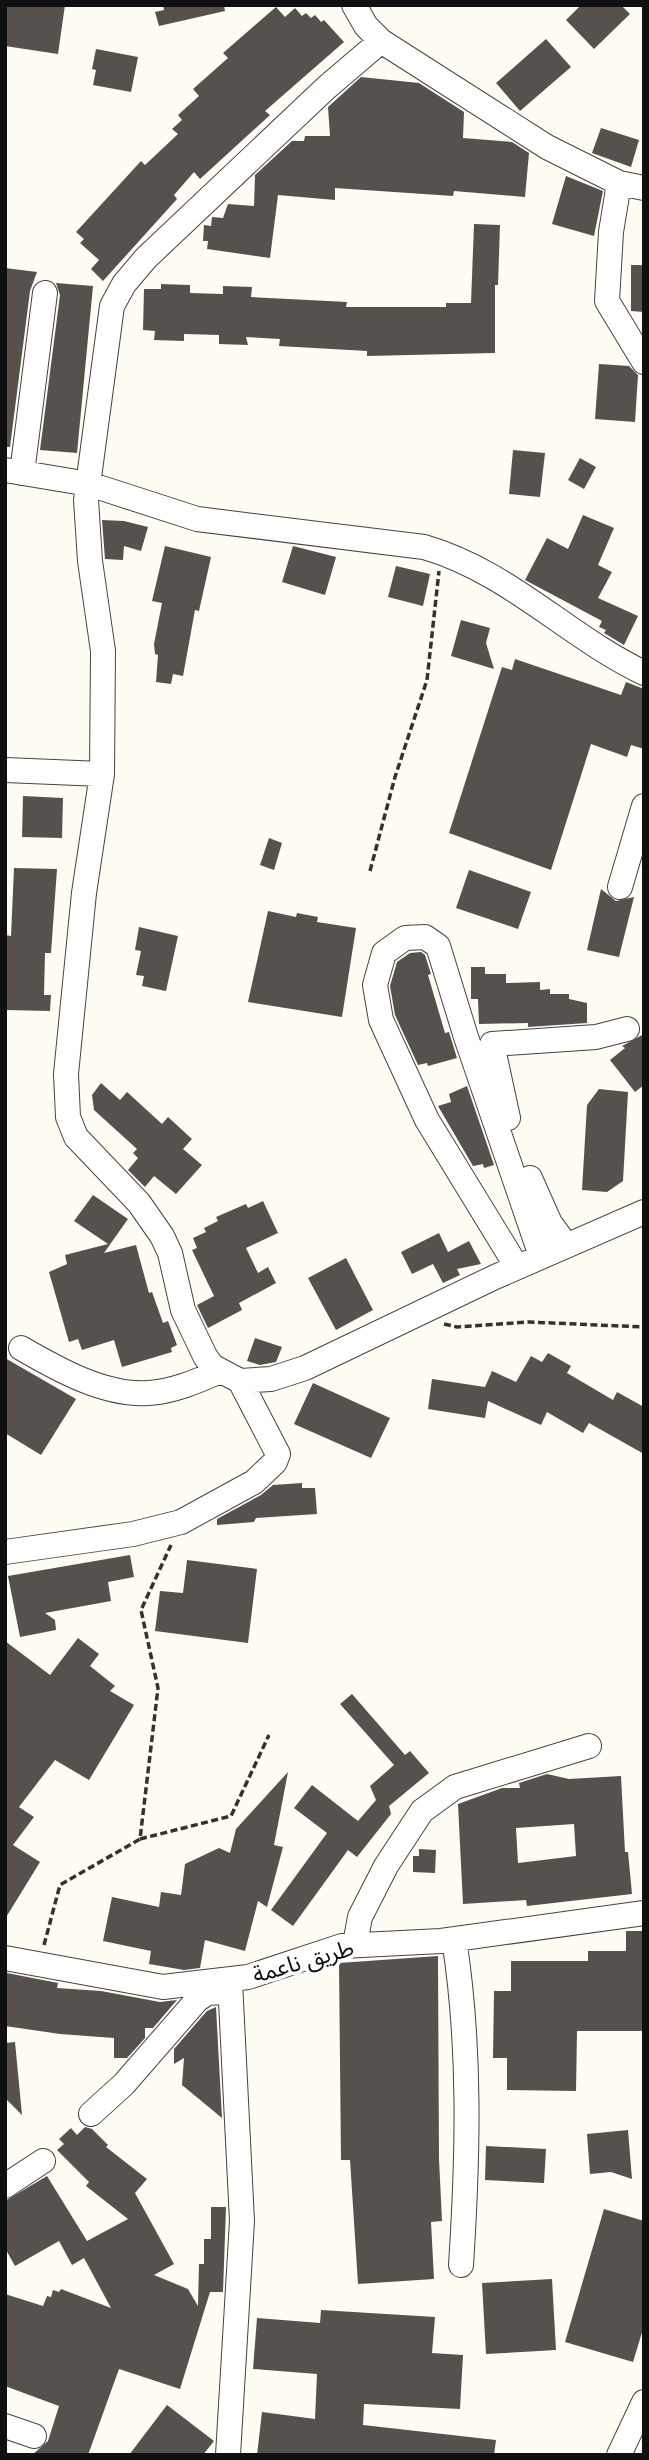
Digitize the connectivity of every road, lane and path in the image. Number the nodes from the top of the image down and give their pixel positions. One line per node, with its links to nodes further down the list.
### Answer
1 (354, 5): 2 (street)
2 (381, 41): 3 (street); 8 (street)
3 (620, 183): 4 (street); 6 (street)
4 (644, 188)
5 (45, 293): 7 (street)
6 (644, 362)
7 (14, 472): 8 (street)
8 (89, 484): 9 (street); 12 (street)
9 (441, 552): 10 (street); 14 (path)
10 (644, 673)
11 (5, 769): 12 (street)
12 (102, 774): 24 (street)
13 (644, 806): 15 (street)
14 (370, 871)
15 (620, 887)
16 (627, 1029): 18 (street)
17 (644, 1212): 18 (street)
18 (566, 1245): 19 (street)
19 (541, 1256): 20 (street); 20 (street)
20 (517, 1267): 21 (street)
21 (411, 1318): 22 (path); 24 (street)
22 (644, 1327)
23 (21, 1348): 24 (street)
24 (230, 1376): 25 (street)
25 (181, 1522): 26 (street); 29 (path)
26 (5, 1552)
27 (270, 1735): 29 (path)
28 (589, 1746): 32 (street)
29 (140, 1839): 34 (path)
30 (644, 1913): 31 (street, طريق ناعمة)
31 (454, 1939): 32 (street, طريق ناعمة); 39 (street)
32 (355, 1944): 35 (street, طريق ناعمة)
33 (5, 1958): 34 (street, طريق ناعمة)
34 (39, 1964): 35 (street, طريق ناعمة)
35 (232, 1987): 36 (street); 43 (street)
36 (92, 2113)
37 (43, 2161): 38 (street)
38 (5, 2186)
39 (461, 2265)
40 (644, 2402): 44 (street)
41 (5, 2426): 42 (street)
42 (34, 2436)
43 (228, 2455)
44 (619, 2455)

